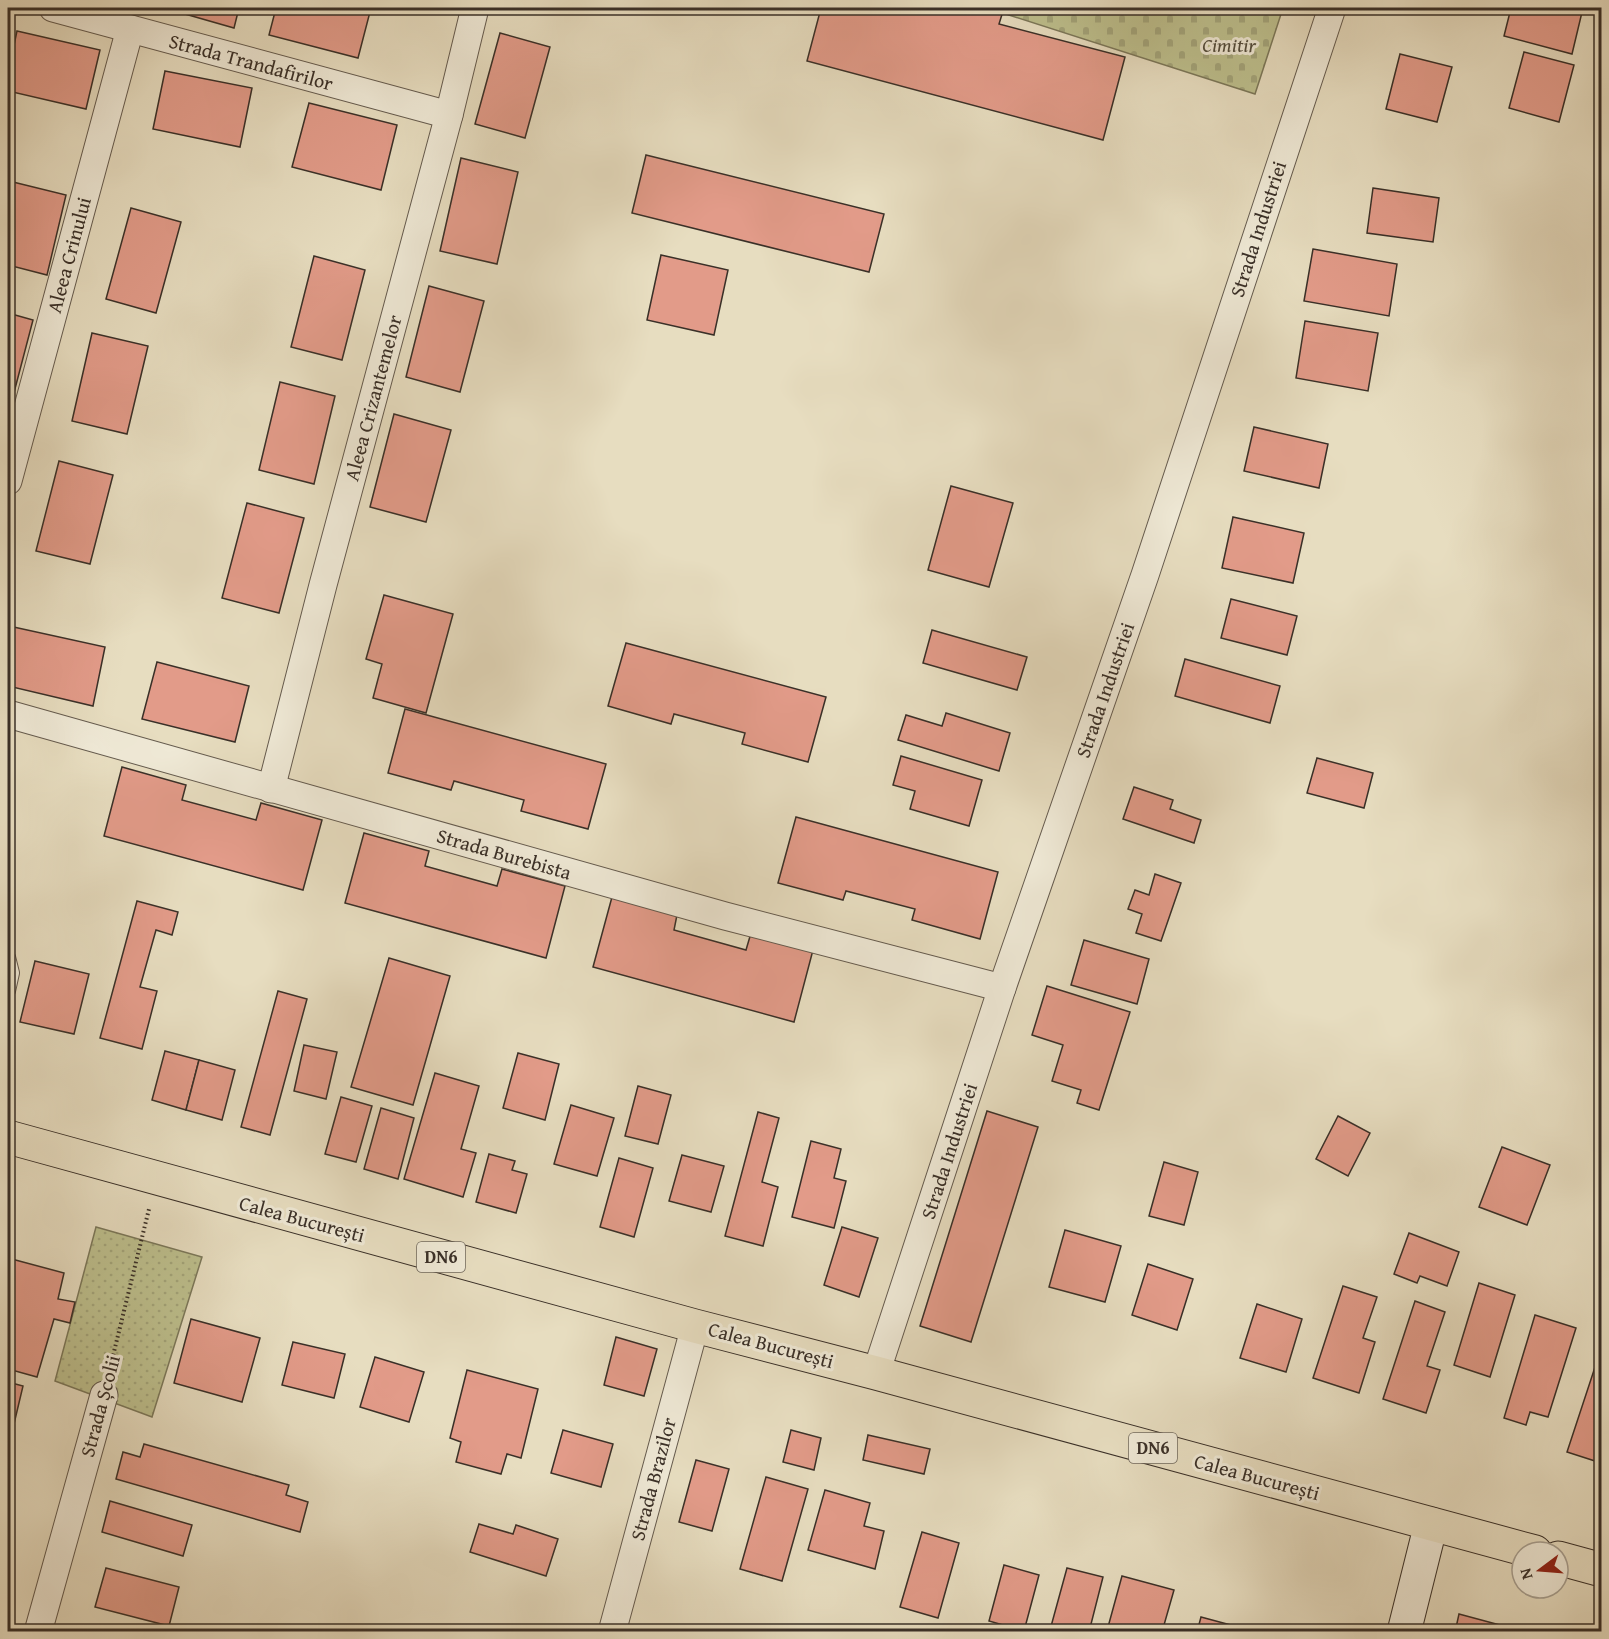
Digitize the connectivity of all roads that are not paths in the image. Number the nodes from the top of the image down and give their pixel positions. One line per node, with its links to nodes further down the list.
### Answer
1 (53, 8): 4 (street, Strada Trandafirilor)
2 (475, 8): 5 (street, Aleea Crizantemelor)
3 (1332, 8): 10 (street, Strada Industriei)
4 (130, 29): 5 (street, Strada Trandafirilor); 6 (street, Aleea Crinului)
5 (449, 115): 8 (street, Aleea Crizantemelor)
6 (8, 481)
7 (8, 714): 8 (street, Strada Burebista)
8 (271, 789): 10 (street, Strada Burebista)
9 (8, 957): 11 (lane)
10 (1002, 988): 14 (street, Strada Industriei)
11 (8, 991)
12 (8, 1137): 13 (main road, Calea București / DN6)
13 (695, 1326): 14 (main road, Calea București / DN6); 21 (street, Strada Brazilor)
14 (876, 1373): 16 (main road, Calea București / DN6)
15 (104, 1395): 20 (street, Strada Școlii)
16 (1431, 1524): 17 (main road, Calea București / DN6); 22 (main road)
17 (1510, 1545)
18 (1570, 1561): 19 (main road)
19 (1602, 1570)
20 (38, 1632)
21 (612, 1632)
22 (1404, 1632)

